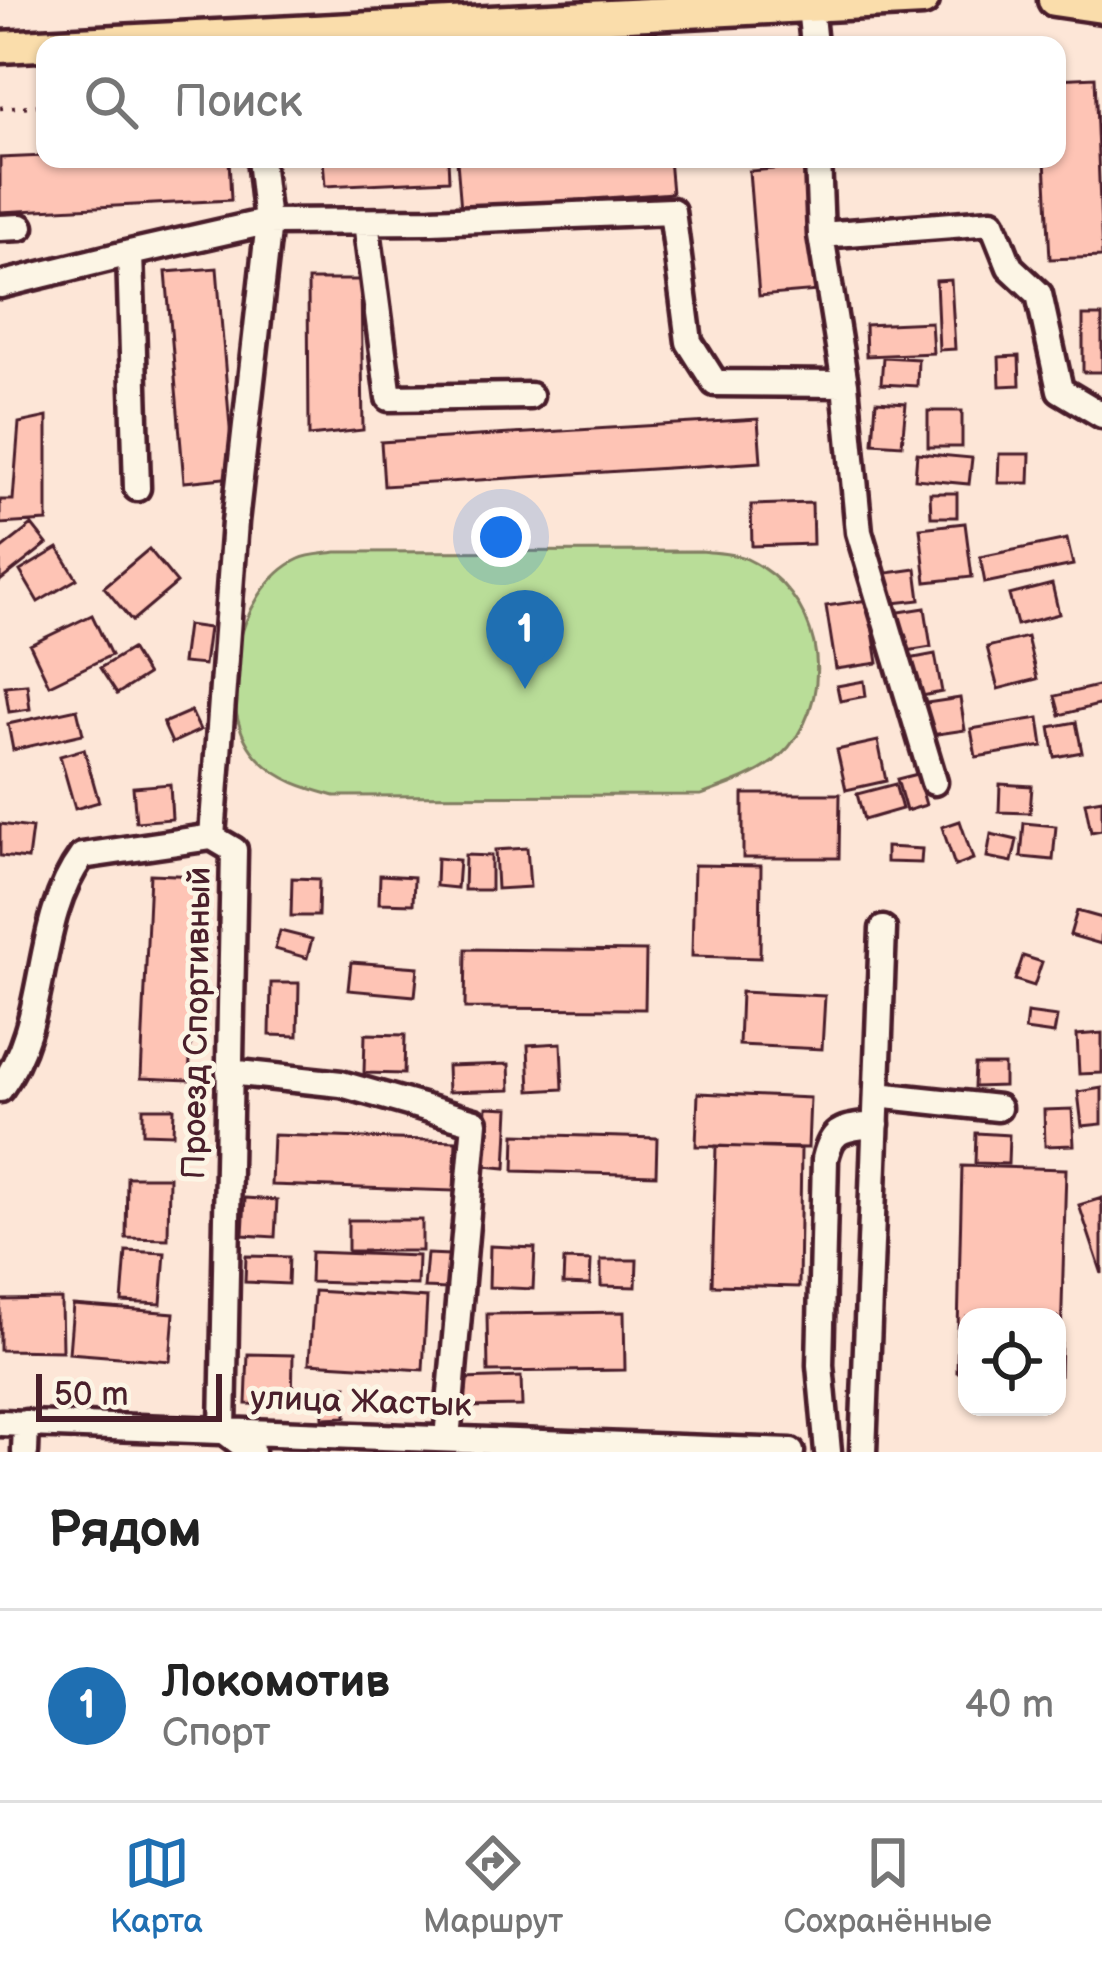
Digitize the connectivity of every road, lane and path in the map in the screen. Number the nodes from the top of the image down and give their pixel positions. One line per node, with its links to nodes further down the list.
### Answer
1 (923, 0): 3 (main road)
2 (1054, 0): 4 (main road)
3 (810, 5): 5 (main road); 6 (street)
4 (1102, 7)
5 (313, 36)
6 (813, 36)
7 (36, 46): 8 (main road)
8 (0, 47)
9 (36, 106): 10 (path)
10 (0, 108)
11 (261, 168): 13 (street, Проезд Спортивный)
12 (818, 168): 15 (street)
13 (266, 222): 14 (street); 16 (street); 23 (street, Проезд Спортивный)
14 (366, 222): 18 (street); 19 (street)
15 (821, 235): 18 (street); 20 (street)
16 (130, 253): 17 (street); 21 (street)
17 (0, 285)
18 (845, 384): 22 (street)
19 (530, 396)
20 (1102, 415)
21 (137, 488)
22 (934, 782)
23 (212, 837): 25 (street, Проезд Спортивный); 26 (street)
24 (883, 929): 27 (street)
25 (229, 1072): 32 (street, Проезд Спортивный); 33 (street)
26 (0, 1089)
27 (877, 1095): 28 (street); 29 (street)
28 (998, 1108)
29 (876, 1124): 38 (street); 39 (street)
30 (0, 1423): 31 (street, улица Жастык)
31 (26, 1423): 32 (street, улица Жастык); 35 (street)
32 (223, 1430): 33 (street, улица Жастык); 36 (street)
33 (434, 1443): 34 (street, улица Жастык)
34 (635, 1448): 37 (street, улица Жастык)
35 (25, 1452)
36 (252, 1452)
37 (791, 1452)
38 (828, 1452)
39 (863, 1452)

